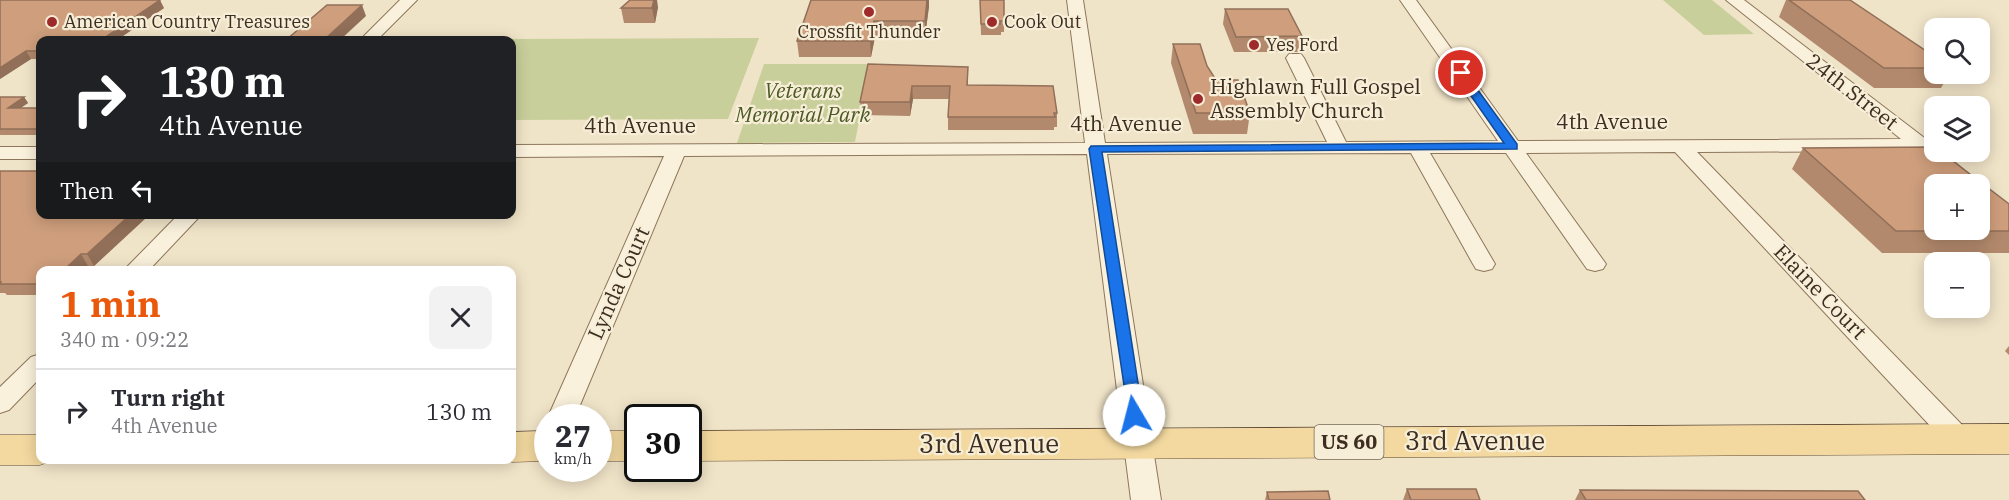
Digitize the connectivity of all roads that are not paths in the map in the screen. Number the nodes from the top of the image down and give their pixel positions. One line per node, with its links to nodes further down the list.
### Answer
1 (409, 0): 5 (street)
2 (1075, 0): 12 (street)
3 (1408, 0): 11 (street)
4 (1734, 0): 8 (street, 24th Street)
5 (372, 36)
6 (1295, 58): 9 (street)
7 (1680, 146): 8 (street, 4th Avenue); 11 (street, 4th Avenue); 25 (street, Elaine Court)
8 (1921, 146): 17 (street, 24th Street)
9 (1339, 147): 10 (street, 4th Avenue); 12 (street, 4th Avenue)
10 (1417, 147): 11 (street, 4th Avenue); 19 (street)
11 (1513, 147): 20 (street)
12 (1095, 149): 13 (street, 4th Avenue); 27 (street)
13 (677, 150): 14 (street, 4th Avenue); 24 (street, Lynda Court)
14 (516, 151)
15 (0, 153): 16 (street)
16 (36, 153)
17 (1957, 174)
18 (187, 219): 21 (street)
19 (1484, 264)
20 (1595, 264)
21 (140, 266)
22 (36, 367): 23 (street)
23 (0, 403)
24 (567, 404)
25 (1959, 439): 26 (main road, 3rd Avenue / US 60); 27 (main road, 3rd Avenue / US 60)
26 (2009, 439)
27 (1138, 443): 29 (main road, 3rd Avenue / US 60); 33 (street)
28 (534, 446): 30 (main road)
29 (702, 446)
30 (516, 447)
31 (0, 450): 32 (main road)
32 (36, 450)
33 (1146, 500)

